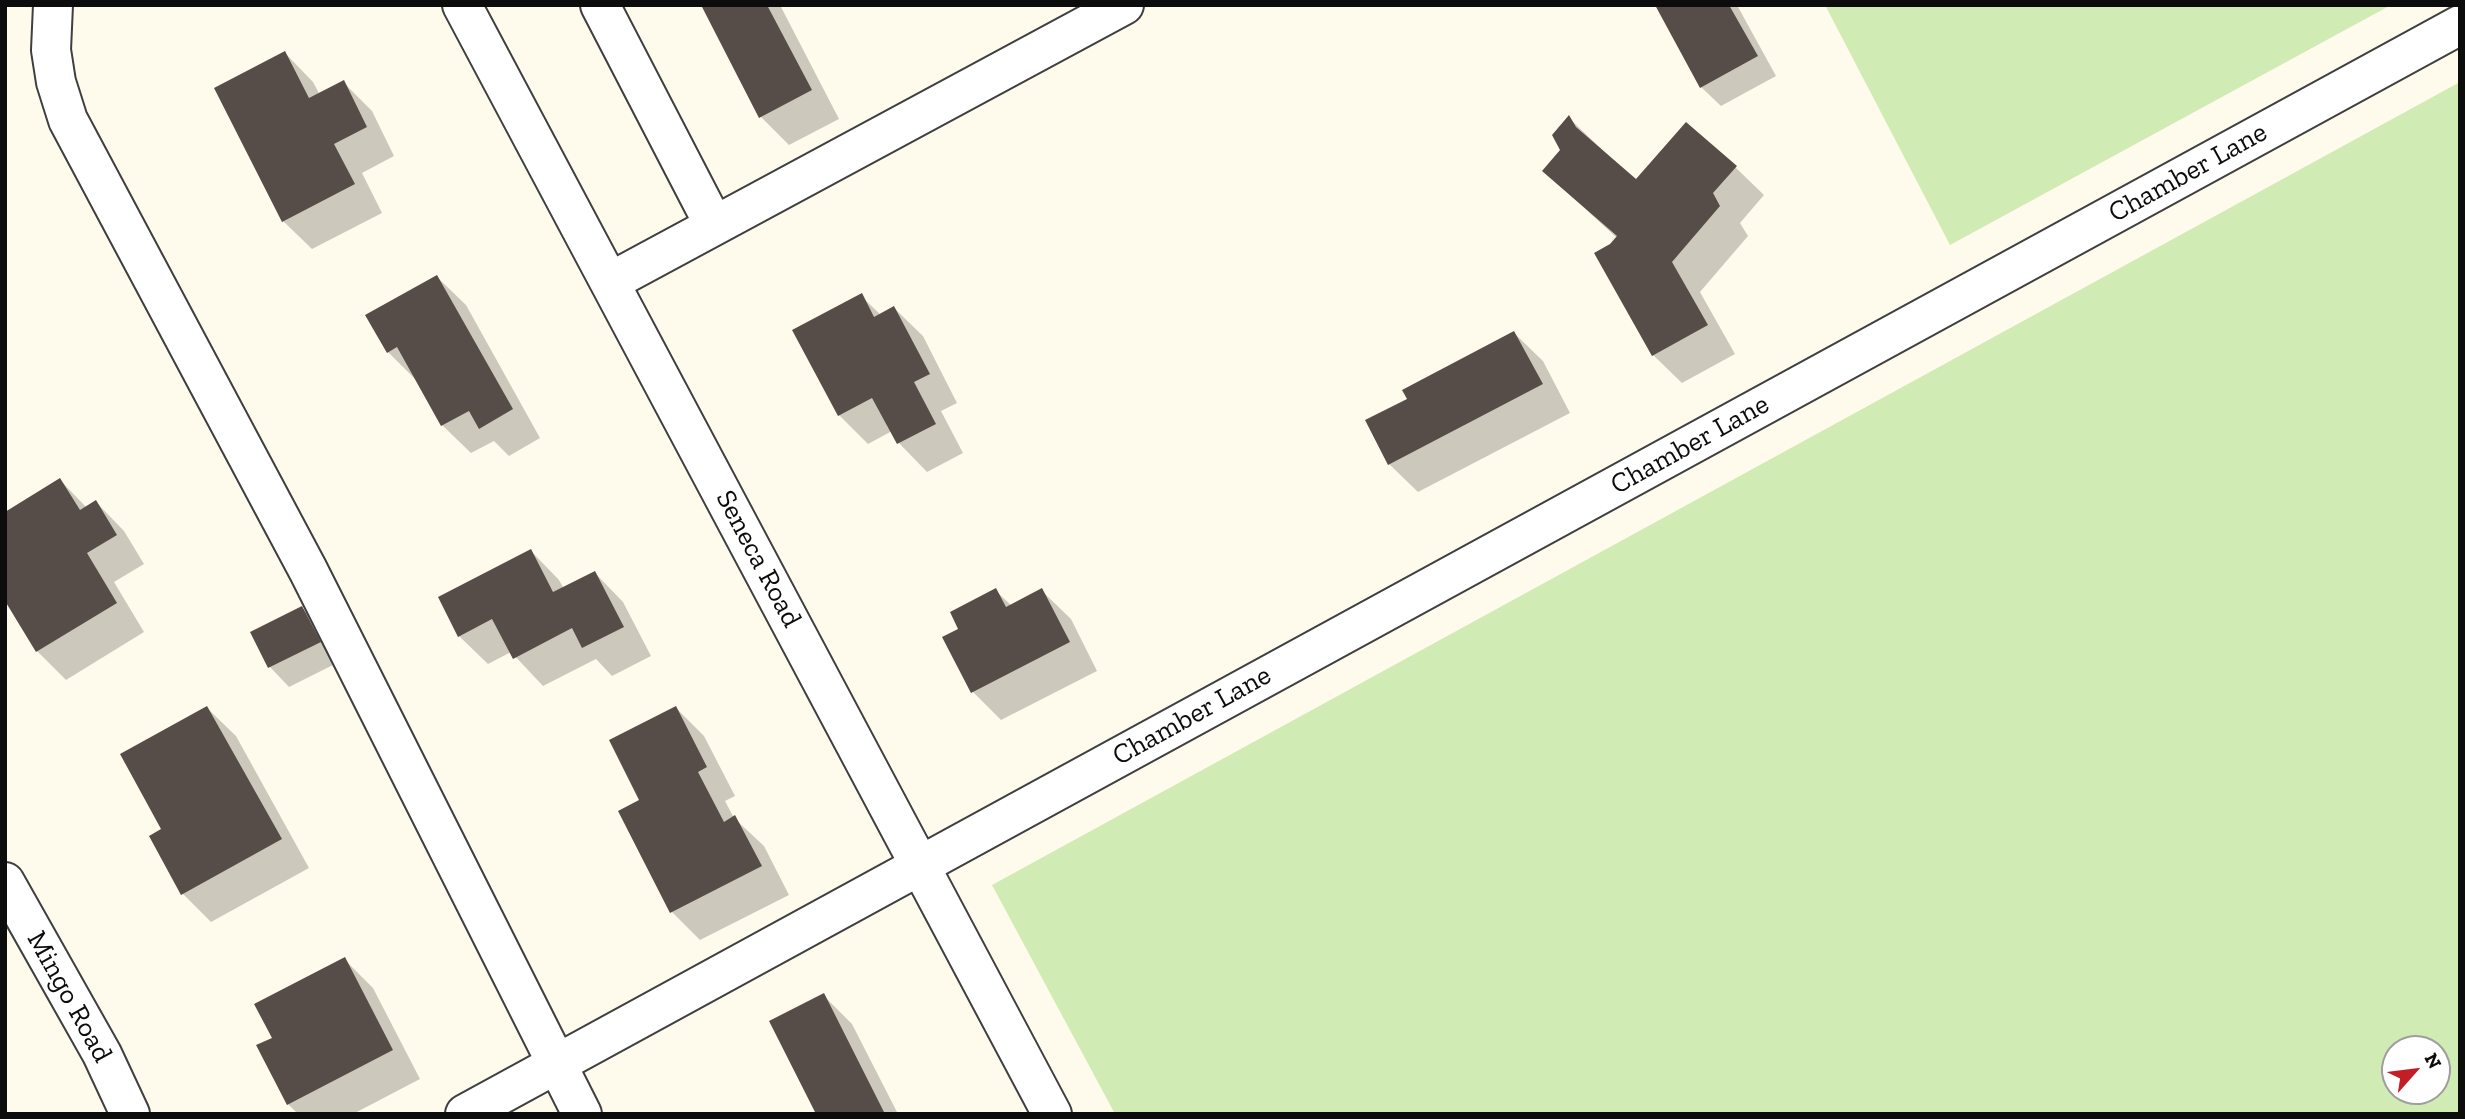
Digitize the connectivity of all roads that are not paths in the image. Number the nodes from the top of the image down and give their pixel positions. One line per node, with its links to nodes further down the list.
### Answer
1 (53, 5): 10 (street)
2 (462, 5): 7 (street, Seneca Road)
3 (600, 5): 6 (street)
4 (1124, 5): 6 (street)
5 (2460, 25): 8 (street, Chamber Lane)
6 (714, 225): 7 (street)
7 (610, 282): 8 (street, Seneca Road)
8 (921, 864): 10 (street, Chamber Lane); 14 (street, Seneca Road)
9 (5, 882): 11 (street, Mingo Road)
10 (556, 1063): 12 (street, Chamber Lane); 13 (street)
11 (130, 1114)
12 (465, 1114)
13 (582, 1114)
14 (1052, 1114)

